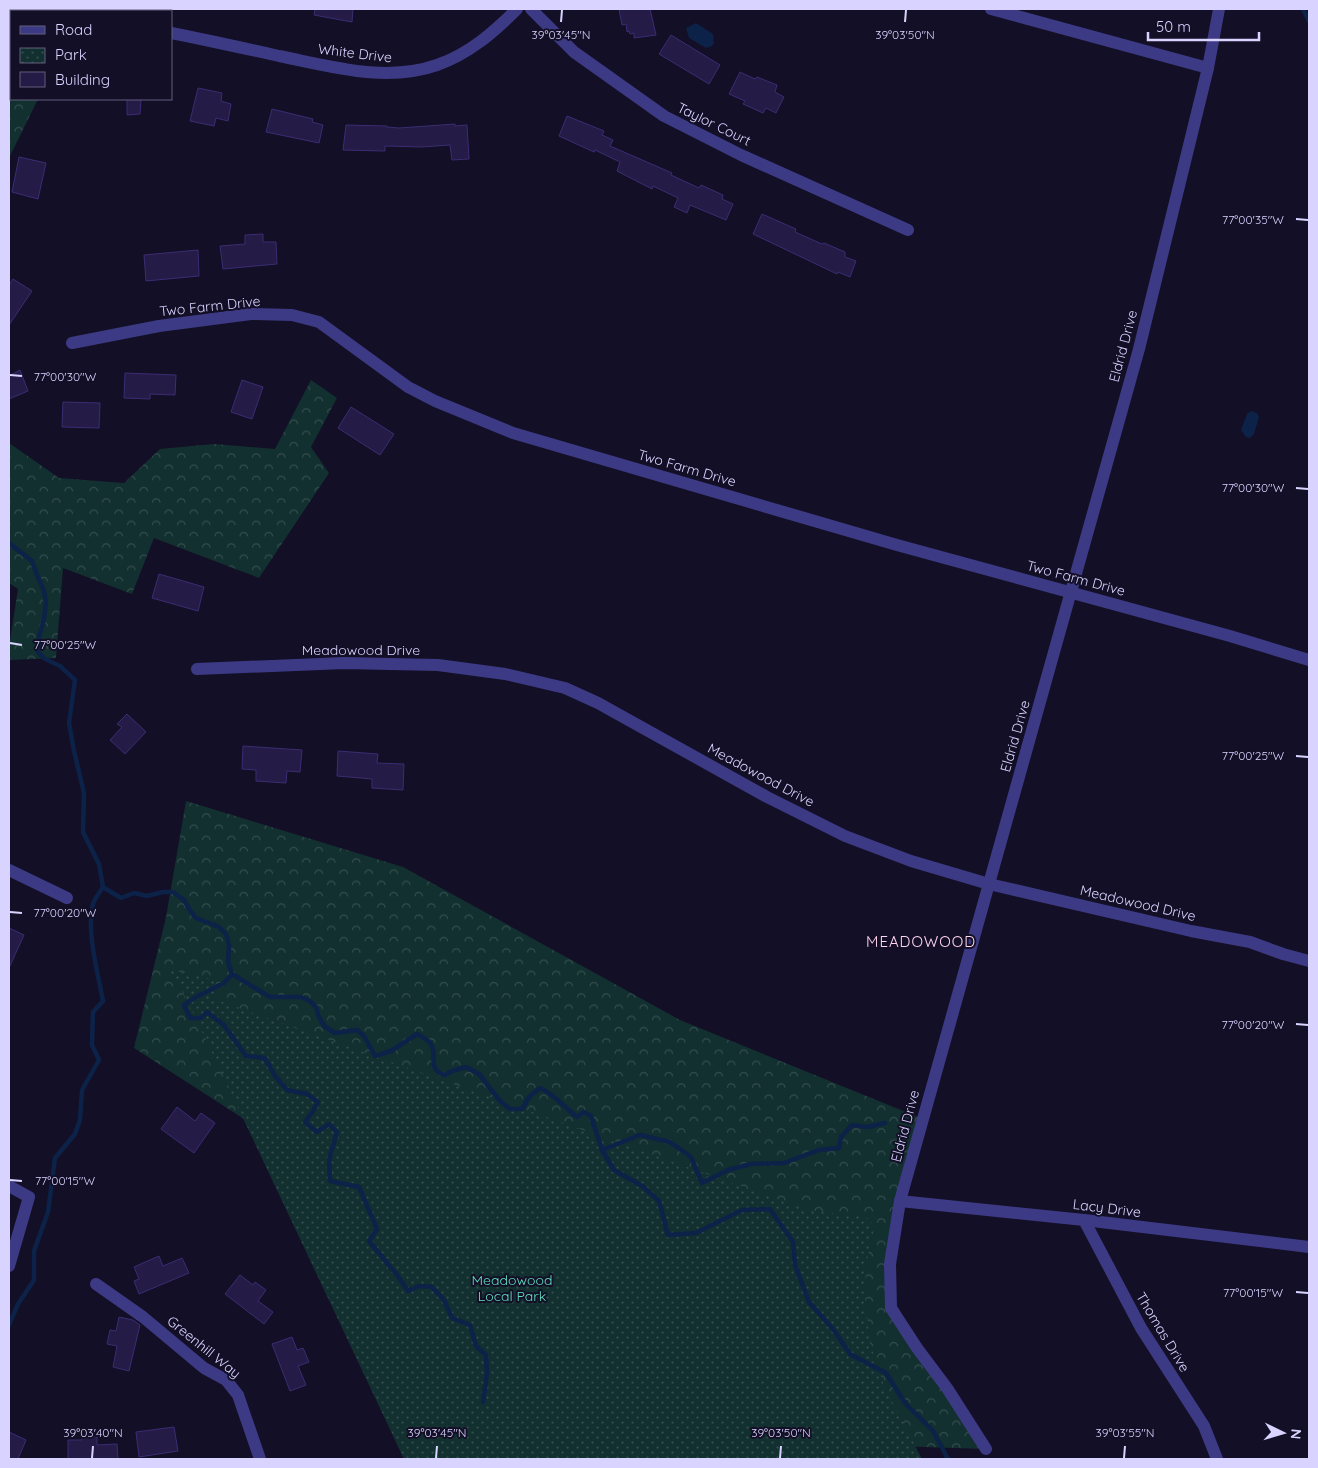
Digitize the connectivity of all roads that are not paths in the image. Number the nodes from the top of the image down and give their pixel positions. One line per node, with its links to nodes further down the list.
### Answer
1 (518, 9): 5 (street, White Drive)
2 (531, 9): 7 (street, Taylor Court)
3 (991, 9): 6 (street)
4 (1219, 9): 6 (street, Eldrid Drive)
5 (172, 33)
6 (1208, 68): 9 (street, Eldrid Drive)
7 (908, 230)
8 (72, 343): 9 (street, Two Farm Drive)
9 (1072, 592): 10 (street, Two Farm Drive); 13 (street, Eldrid Drive)
10 (1309, 660)
11 (196, 669): 13 (street, Meadowood Drive)
12 (9, 870): 14 (street)
13 (988, 884): 15 (street, Meadowood Drive); 17 (street, Eldrid Drive)
14 (66, 898)
15 (1309, 961)
16 (9, 1186): 20 (street)
17 (900, 1201): 18 (street, Lacy Drive); 22 (street, Eldrid Drive)
18 (1084, 1220): 19 (street, Lacy Drive); 24 (street, Thomas Drive)
19 (1309, 1247)
20 (9, 1266)
21 (96, 1284): 23 (street, Greenhill Way)
22 (986, 1449)
23 (260, 1459)
24 (1217, 1459)

